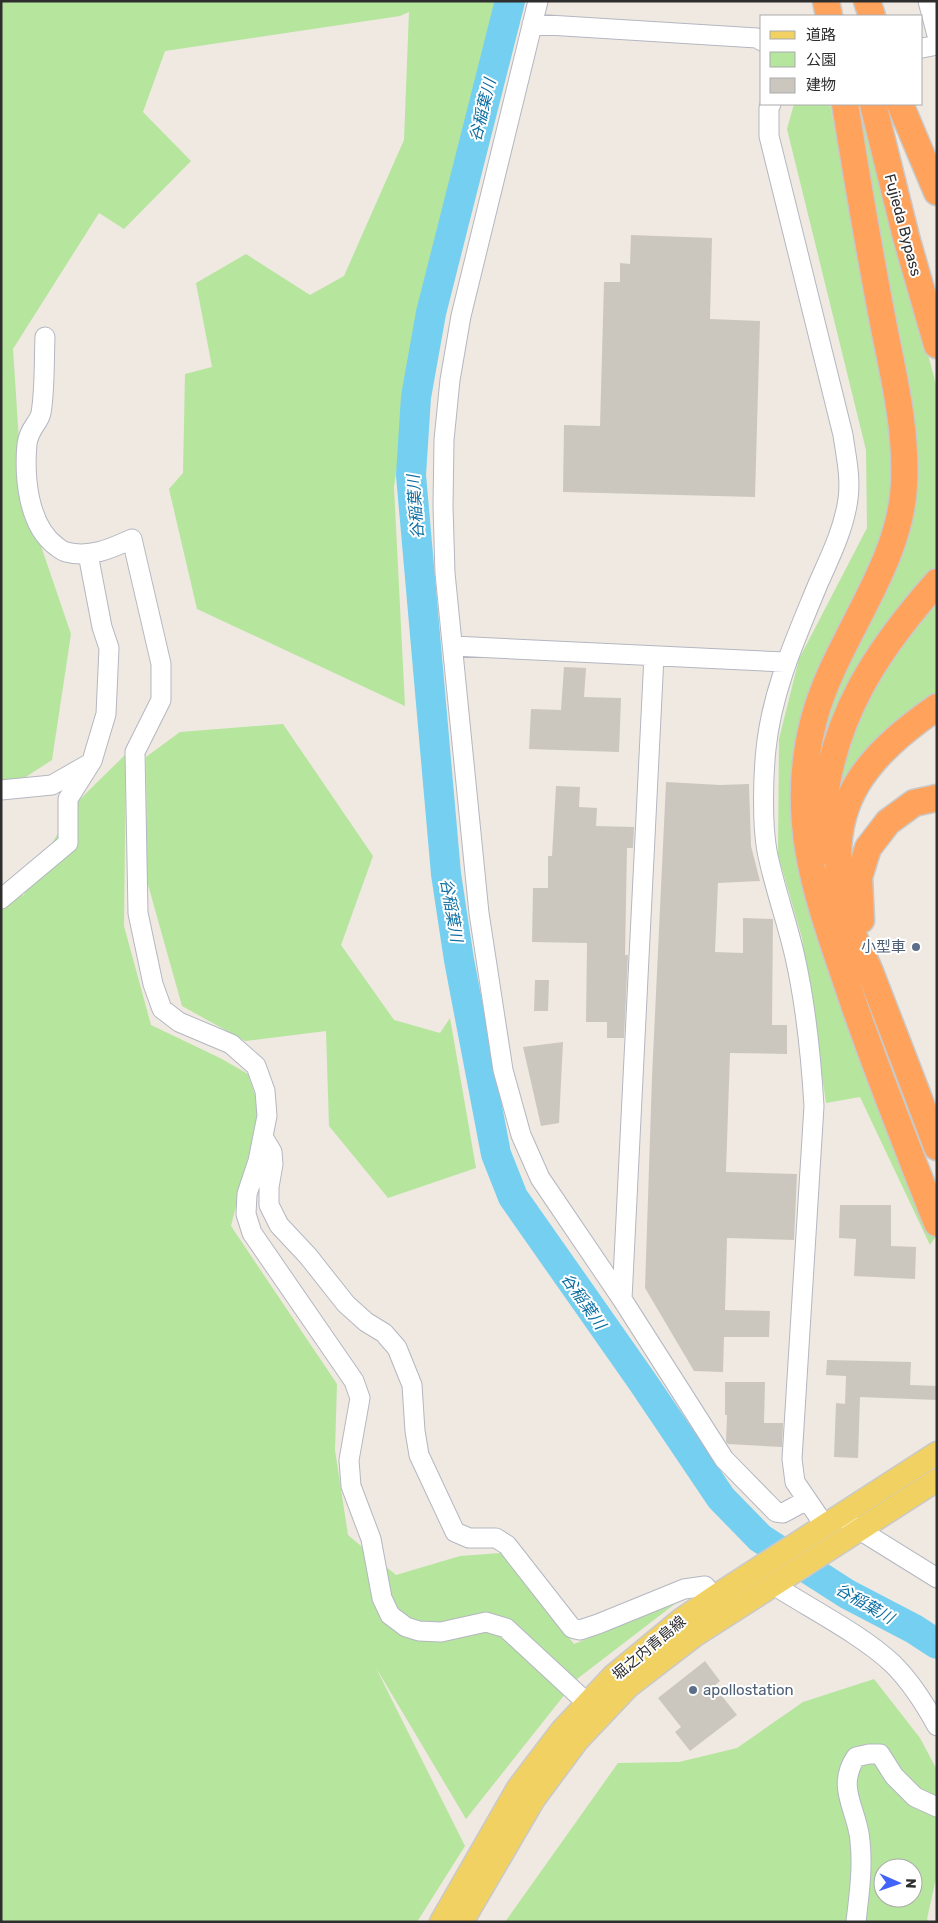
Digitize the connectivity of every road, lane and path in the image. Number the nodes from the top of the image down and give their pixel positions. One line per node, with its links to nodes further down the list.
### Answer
1 (538, 1): 9 (street)
2 (826, 1): 6 (highway)
3 (851, 1): 7 (highway)
4 (867, 1): 8 (highway)
5 (928, 1): 10 (street)
6 (829, 15)
7 (854, 15)
8 (872, 15)
9 (532, 24): 11 (street); 23 (street)
10 (937, 35)
11 (760, 40)
12 (937, 45): 13 (street)
13 (923, 48)
14 (770, 105): 25 (street)
15 (845, 105): 31 (highway)
16 (873, 105): 20 (highway, Fujieda Bypass)
17 (900, 105): 18 (highway)
18 (937, 192)
19 (46, 337): 21 (street)
20 (937, 346)
21 (88, 554): 27 (street); 33 (street)
22 (937, 582): 31 (highway)
23 (453, 646): 24 (street); 36 (street)
24 (654, 656): 25 (street); 36 (street)
25 (785, 662): 39 (street)
26 (937, 707): 32 (highway)
27 (92, 761): 28 (street); 30 (street)
28 (1, 790)
29 (937, 798): 32 (highway)
30 (1, 899)
31 (821, 908): 32 (highway)
32 (854, 966): 34 (highway); 35 (highway)
33 (263, 1137): 44 (street); 45 (street)
34 (937, 1147)
35 (937, 1223)
36 (622, 1299): 39 (street)
37 (937, 1453): 40 (main road, 堀之内青島線)
38 (937, 1480): 41 (main road, 堀之内青島線)
39 (807, 1500): 40 (street)
40 (831, 1521): 41 (street); 42 (main road, 堀之内青島線)
41 (859, 1530): 42 (main road, 堀之内青島線); 43 (street)
42 (774, 1575): 44 (main road, 堀之内青島線); 46 (street); 49 (main road, 堀之内青島線)
43 (937, 1578)
44 (714, 1597): 45 (main road, 堀之内青島線)
45 (587, 1703): 48 (main road, 堀之内青島線)
46 (937, 1726)
47 (937, 1808): 50 (street)
48 (441, 1922)
49 (462, 1922)
50 (856, 1922)

